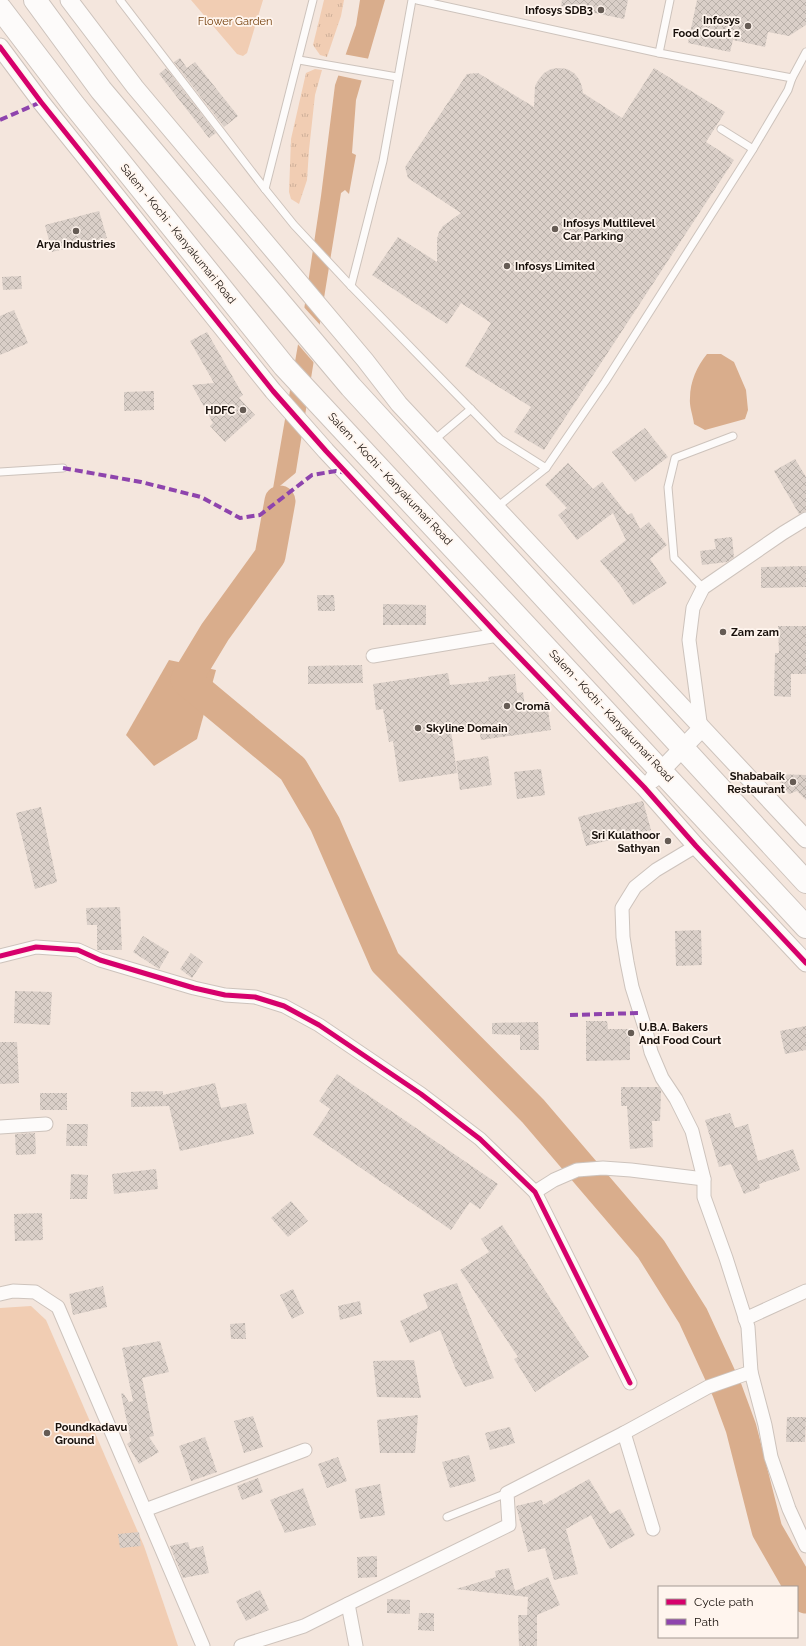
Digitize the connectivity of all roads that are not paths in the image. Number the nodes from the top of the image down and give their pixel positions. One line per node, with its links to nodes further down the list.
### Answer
1 (35, 0): 31 (highway)
2 (69, 0): 21 (street)
3 (120, 0): 17 (lane)
4 (313, 0): 12 (lane)
5 (412, 0): 13 (lane)
6 (417, 0): 11 (lane)
7 (670, 0): 11 (lane)
8 (0, 8): 32 (highway, Salem - Kochi - Kanyakumari Road)
9 (0, 47): 28 (street)
10 (806, 52): 14 (lane)
11 (660, 53): 14 (lane)
12 (299, 60): 13 (lane); 17 (lane)
13 (397, 77): 18 (lane)
14 (792, 78): 16 (lane)
15 (721, 129): 16 (lane)
16 (754, 149): 23 (lane)
17 (265, 189): 18 (lane)
18 (351, 286): 19 (lane)
19 (471, 408): 21 (lane); 23 (lane)
20 (733, 436): 27 (lane)
21 (432, 441): 25 (street)
22 (63, 468): 24 (lane)
23 (546, 468): 25 (lane)
24 (0, 472)
25 (497, 507): 30 (street)
26 (806, 519): 27 (street)
27 (703, 588): 30 (street)
28 (498, 635): 29 (street); 33 (street)
29 (373, 656)
30 (701, 729): 31 (street); 34 (street)
31 (683, 748): 32 (street); 36 (highway)
32 (661, 770): 33 (street); 37 (highway, Salem - Kochi - Kanyakumari Road)
33 (644, 787): 35 (street)
34 (806, 840)
35 (696, 846): 39 (street); 42 (street)
36 (806, 882)
37 (806, 927)
38 (0, 956): 43 (street)
39 (806, 963)
40 (46, 1124): 41 (street)
41 (0, 1127)
42 (704, 1179): 43 (street); 46 (street)
43 (535, 1192): 48 (street)
44 (806, 1291): 46 (street)
45 (0, 1294): 52 (street)
46 (745, 1319): 47 (street)
47 (752, 1372): 49 (street); 55 (street)
48 (630, 1383)
49 (624, 1433): 51 (street); 54 (street)
50 (305, 1450): 52 (street)
51 (507, 1493): 53 (lane); 56 (street)
52 (145, 1510): 57 (street)
53 (447, 1517)
54 (653, 1529)
55 (806, 1546)
56 (348, 1604): 58 (street); 59 (street)
57 (203, 1646)
58 (241, 1646)
59 (356, 1646)

